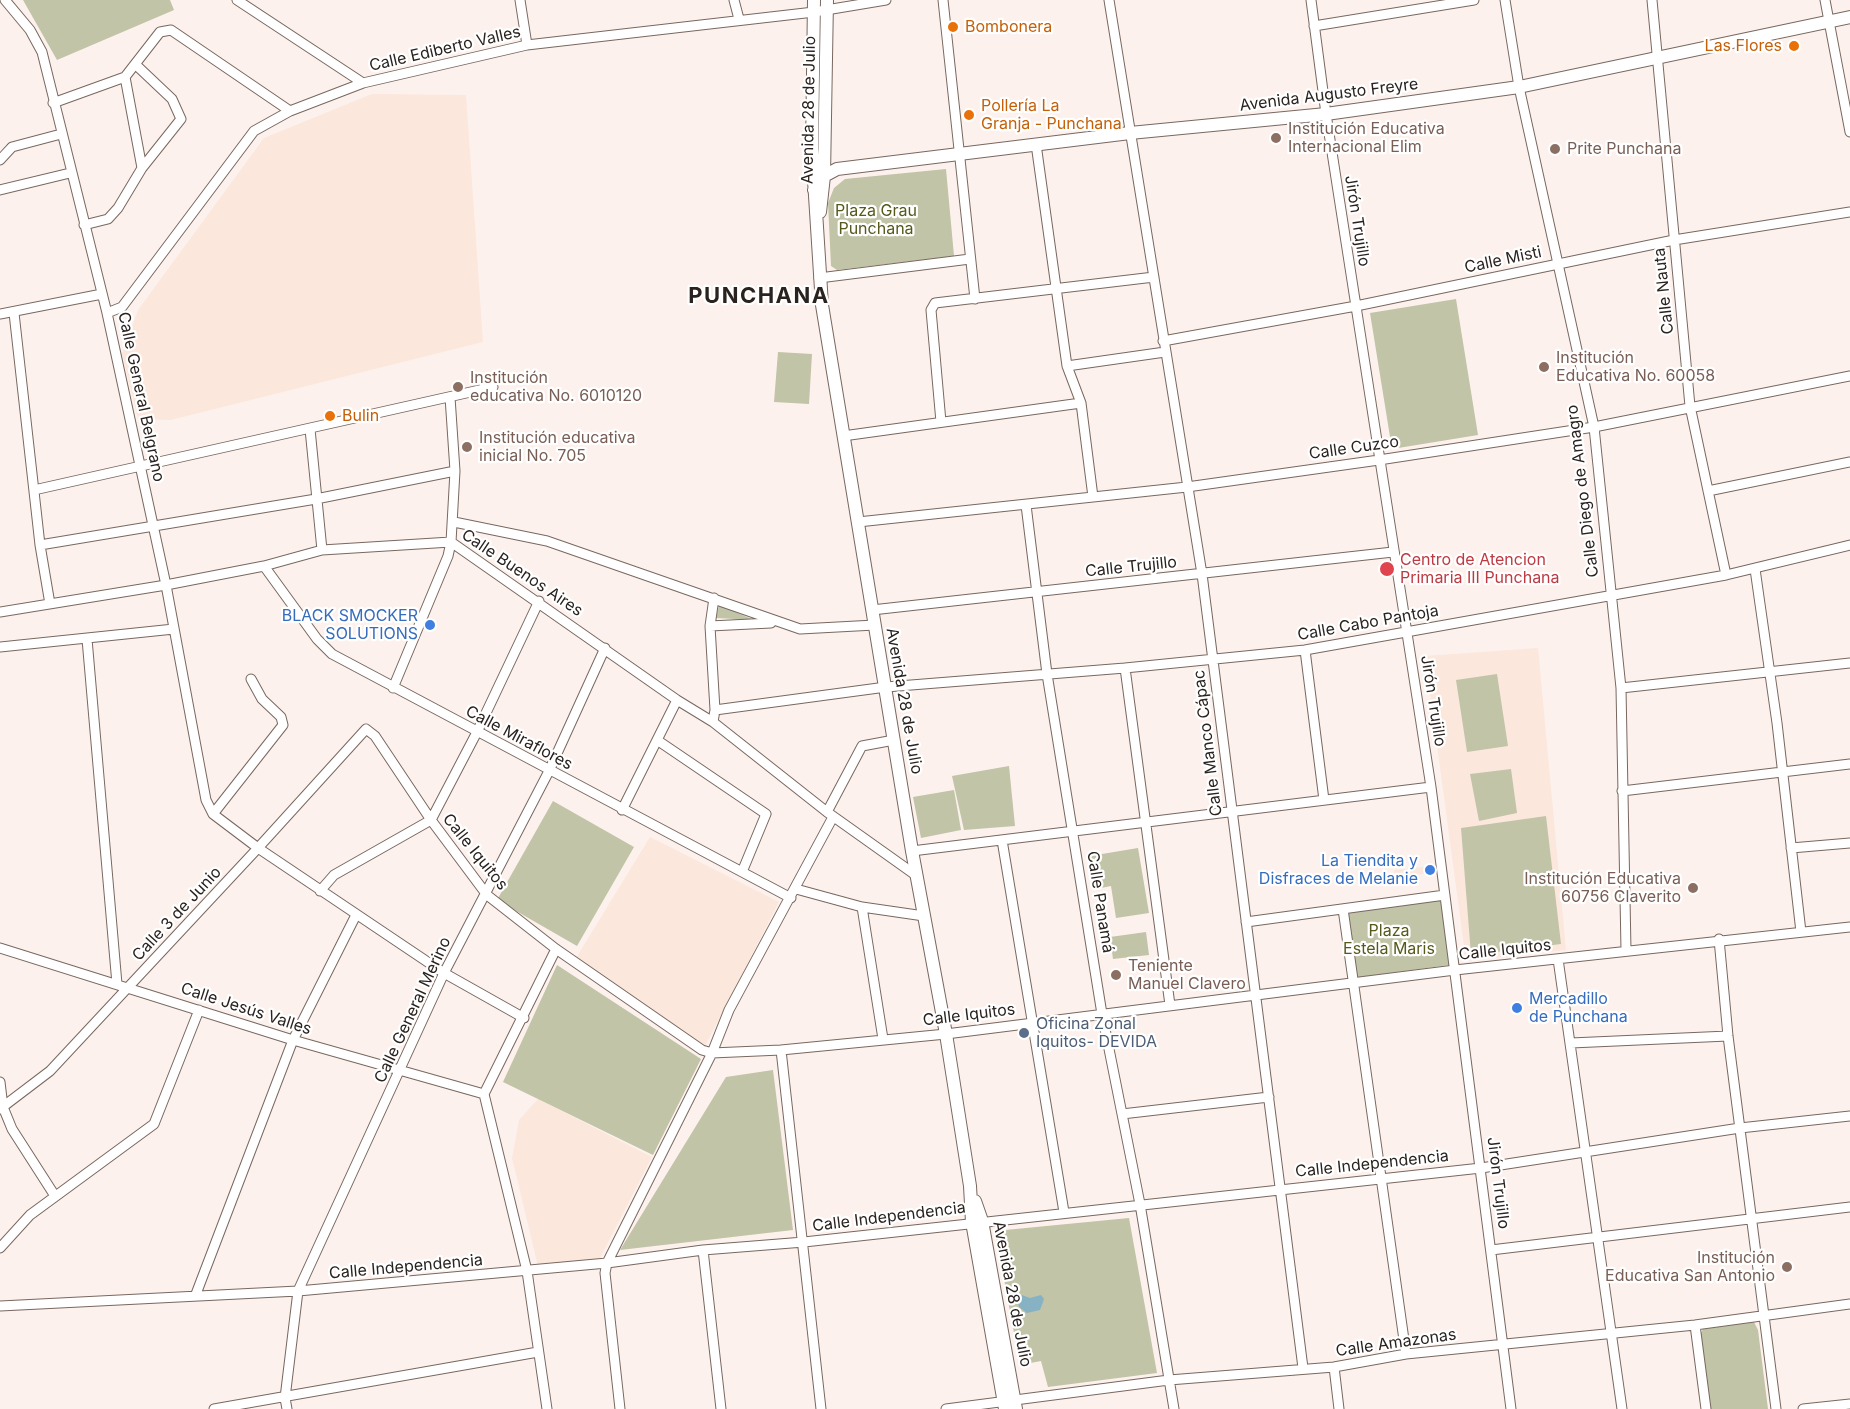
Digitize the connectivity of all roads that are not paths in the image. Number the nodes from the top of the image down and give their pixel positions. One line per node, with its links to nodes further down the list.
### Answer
1 (5, 0): 25 (street, Calle General Belgrano)
2 (237, 0): 23 (street)
3 (520, 0): 19 (street)
4 (734, 0): 16 (street)
5 (886, 0): 13 (street, Calle Ediberto Valles)
6 (944, 0): 32 (street)
7 (1109, 0): 29 (street, Calle Manco Cápac)
8 (1311, 0): 18 (street, Jirón Trujillo)
9 (1474, 0): 18 (street)
10 (1505, 0): 24 (street, Calle Diego de Amagro)
11 (1652, 0): 20 (street, Calle Nauta)
12 (1825, 0): 17 (street)
13 (827, 5): 14 (street, Calle Ediberto Valles); 36 (main road, Avenida 28 de Julio)
14 (814, 6): 16 (street, Calle Ediberto Valles); 38 (main road, Avenida 28 de Julio)
15 (1850, 17): 17 (main road, Avenida Augusto Freyre)
16 (739, 19): 19 (street, Calle Ediberto Valles)
17 (1829, 21): 20 (main road, Avenida Augusto Freyre); 28 (street)
18 (1314, 26): 27 (street, Jirón Trujillo)
19 (527, 45): 23 (street, Calle Ediberto Valles)
20 (1658, 59): 24 (main road, Avenida Augusto Freyre); 42 (street, Calle Nauta)
21 (135, 64): 22 (street); 26 (street); 34 (street)
22 (124, 77): 25 (street); 34 (street)
23 (363, 83): 26 (street, Calle Ediberto Valles)
24 (1519, 87): 27 (main road, Avenida Augusto Freyre); 44 (street, Calle Diego de Amagro)
25 (53, 103): 30 (street, Calle General Belgrano)
26 (290, 111): 52 (street, Calle Ediberto Valles)
27 (1326, 114): 29 (main road, Avenida Augusto Freyre); 50 (street, Jirón Trujillo)
28 (1850, 132)
29 (1130, 133): 31 (main road, Avenida Augusto Freyre); 45 (street, Calle Manco Cápac)
30 (61, 134): 33 (street); 35 (street, Calle General Belgrano)
31 (1036, 144): 32 (main road, Avenida Augusto Freyre); 47 (street)
32 (960, 153): 36 (main road, Avenida Augusto Freyre); 43 (street)
33 (0, 160)
34 (142, 168): 41 (street)
35 (70, 172): 37 (street); 41 (street, Calle General Belgrano)
36 (824, 176): 38 (main road); 40 (main road, Avenida 28 de Julio)
37 (0, 190)
38 (814, 190): 40 (main road, Avenida 28 de Julio)
39 (1850, 212): 42 (street, Calle Misti)
40 (818, 219): 46 (main road, Avenida 28 de Julio)
41 (84, 225): 48 (street, Calle General Belgrano)
42 (1674, 240): 44 (street, Calle Misti); 61 (street, Calle Nauta)
43 (970, 259): 46 (street); 49 (street)
44 (1557, 264): 50 (street, Calle Misti); 63 (street, Calle Diego de Amagro)
45 (1154, 277): 47 (street); 54 (street, Calle Manco Cápac)
46 (819, 278): 65 (main road, Avenida 28 de Julio)
47 (1056, 289): 49 (street); 56 (street)
48 (102, 294): 51 (street); 52 (street, Calle General Belgrano)
49 (975, 299): 62 (street)
50 (1356, 306): 54 (street, Calle Misti); 66 (street, Jirón Trujillo)
51 (14, 313): 53 (street); 71 (street)
52 (107, 313): 68 (street, Calle General Belgrano)
53 (0, 314)
54 (1163, 341): 55 (street, Calle Manco Cápac)
55 (1165, 352): 56 (street); 70 (street, Calle Manco Cápac)
56 (1067, 366): 60 (street)
57 (1850, 376): 61 (street, Calle Cuzco)
58 (493, 387): 59 (street)
59 (450, 397): 64 (street); 69 (street)
60 (1081, 404): 62 (street); 73 (street)
61 (1690, 406): 63 (street, Calle Cuzco); 72 (street, Calle Nauta)
62 (941, 422): 65 (street)
63 (1594, 426): 66 (street, Calle Cuzco); 90 (street, Calle Diego de Amagro)
64 (310, 429): 68 (street); 74 (street)
65 (843, 436): 77 (main road, Avenida 28 de Julio)
66 (1378, 460): 70 (street, Calle Cuzco); 83 (street, Jirón Trujillo)
67 (1850, 462): 72 (street)
68 (141, 468): 71 (street); 78 (street, Calle General Belgrano)
69 (455, 471): 74 (street); 76 (street)
70 (1187, 487): 73 (street, Calle Cuzco); 86 (street, Calle Manco Cápac)
71 (34, 490): 80 (street)
72 (1708, 491): 87 (street, Calle Nauta)
73 (1094, 497): 75 (street, Calle Cuzco)
74 (316, 499): 78 (street); 82 (street)
75 (1026, 505): 77 (street, Calle Cuzco); 89 (street, Calle Panamá)
76 (454, 522): 79 (street); 91 (street)
77 (858, 522): 94 (main road, Avenida 28 de Julio)
78 (154, 527): 80 (street); 88 (street, Calle General Belgrano)
79 (451, 542): 82 (street, Calle Buenos Aires); 92 (street, Calle Buenos Aires); 112 (street)
80 (40, 545): 93 (street)
81 (1850, 545): 85 (street, Calle Cabo Pantoja)
82 (322, 550): 84 (street, Calle Buenos Aires)
83 (1393, 552): 86 (street, Calle Trujillo); 100 (street, Jirón Trujillo)
84 (264, 566): 88 (street, Calle Buenos Aires); 112 (street, Calle Miraflores)
85 (1755, 569): 87 (street, Calle Cabo Pantoja); 109 (street)
86 (1202, 574): 89 (street, Calle Trujillo); 105 (street, Calle Manco Cápac)
87 (1726, 575): 90 (street, Calle Cabo Pantoja)
88 (166, 585): 93 (street, Calle Buenos Aires); 99 (street, Calle General Belgrano)
89 (1036, 592): 94 (street, Calle Trujillo); 108 (street, Calle Panamá)
90 (1610, 594): 100 (street, Calle Cabo Pantoja); 113 (street, Calle Diego de Amagro)
91 (714, 598): 96 (street); 98 (street)
92 (540, 601): 103 (street, Calle Buenos Aires); 118 (street)
93 (50, 604): 95 (street, Calle Buenos Aires)
94 (872, 610): 97 (main road, Avenida 28 de Julio)
95 (0, 612)
96 (777, 623): 97 (street); 98 (street)
97 (875, 625): 111 (main road, Avenida 28 de Julio)
98 (710, 626): 115 (street)
99 (174, 629): 101 (street); 129 (street, Calle General Belgrano)
100 (1408, 631): 104 (street, Calle Cabo Pantoja); 124 (street, Jirón Trujillo)
101 (87, 639): 102 (street); 160 (street)
102 (0, 647)
103 (606, 648): 114 (street, Calle Buenos Aires); 122 (street, Calle General Merino)
104 (1305, 650): 105 (street, Calle Cabo Pantoja); 126 (street)
105 (1214, 660): 107 (street, Calle Cabo Pantoja); 128 (street, Calle Manco Cápac)
106 (1850, 663): 109 (street)
107 (1125, 668): 108 (street, Calle Cabo Pantoja); 132 (street)
108 (1047, 674): 111 (street, Calle Cabo Pantoja); 133 (street, Calle Panamá)
109 (1769, 674): 113 (street); 123 (street)
110 (251, 679): 129 (street)
111 (886, 687): 115 (street, Calle Cabo Pantoja); 120 (main road, Avenida 28 de Julio)
112 (393, 688): 118 (street, Calle Miraflores)
113 (1620, 688): 125 (street, Calle Diego de Amagro)
114 (677, 700): 116 (street, Calle Buenos Aires); 119 (street)
115 (715, 710): 116 (street)
116 (713, 722): 130 (street, Calle Buenos Aires)
117 (366, 729): 131 (street, Calle Iquitos); 136 (street, Calle 3 de Junio)
118 (477, 732): 122 (street, Calle Miraflores); 131 (street)
119 (657, 740): 127 (street); 139 (street)
120 (894, 740): 130 (street); 138 (main road, Avenida 28 de Julio)
121 (1850, 764): 123 (street)
122 (549, 771): 127 (street, Calle Miraflores); 143 (street, Calle General Merino)
123 (1783, 771): 125 (street); 137 (street)
124 (1431, 787): 126 (street); 144 (street, Jirón Trujillo)
125 (1622, 791): 155 (street, Calle Diego de Amagro)
126 (1324, 800): 128 (street)
127 (622, 810): 139 (street, Calle Miraflores)
128 (1231, 812): 132 (street); 149 (street, Calle Manco Cápac)
129 (213, 814): 136 (street)
130 (830, 815): 140 (street, Calle Buenos Aires); 142 (street)
131 (430, 820): 141 (street); 143 (street, Calle Iquitos)
132 (1146, 822): 133 (street); 163 (street)
133 (1075, 831): 134 (street); 165 (street, Calle Panamá)
134 (1002, 840): 138 (street); 167 (street)
135 (1850, 843): 137 (street)
136 (258, 848): 141 (street); 161 (street, Calle 3 de Junio)
137 (1791, 848): 151 (street)
138 (912, 851): 140 (main road, Avenida 28 de Julio)
139 (742, 872): 142 (street, Calle Miraflores)
140 (917, 876): 148 (main road, Avenida 28 de Julio)
141 (320, 891): 147 (street)
142 (793, 893): 145 (street, Calle Miraflores); 174 (street)
143 (487, 895): 154 (street, Calle Iquitos); 158 (street, Calle General Merino)
144 (1445, 895): 146 (street); 157 (street, Jirón Trujillo)
145 (862, 907): 148 (street, Calle Miraflores); 170 (street)
146 (1343, 909): 149 (street); 159 (street)
147 (356, 915): 158 (street); 171 (street)
148 (924, 916): 168 (main road, Avenida 28 de Julio)
149 (1246, 922): 162 (street, Calle Manco Cápac)
150 (1850, 926): 151 (street, Calle Iquitos)
151 (1801, 932): 152 (street, Calle Iquitos)
152 (1719, 939): 155 (street, Calle Iquitos); 169 (street)
153 (0, 948): 160 (street, Calle Jesús Valles)
154 (556, 949): 166 (street); 174 (street, Calle Iquitos)
155 (1626, 950): 156 (street, Calle Iquitos)
156 (1558, 959): 157 (street, Calle Iquitos); 172 (street)
157 (1455, 970): 159 (street, Calle Iquitos); 184 (street, Jirón Trujillo)
158 (444, 973): 166 (street); 175 (street, Calle General Merino)
159 (1354, 982): 162 (street, Calle Iquitos); 185 (street)
160 (117, 984): 161 (street, Calle Jesús Valles)
161 (129, 987): 164 (street, Calle Jesús Valles); 179 (street, Calle 3 de Junio)
162 (1256, 995): 163 (street, Calle Iquitos); 178 (street, Calle Manco Cápac)
163 (1170, 1005): 165 (street, Calle Iquitos)
164 (199, 1010): 171 (street, Calle Jesús Valles); 187 (street)
165 (1102, 1014): 167 (street, Calle Iquitos); 180 (street, Calle Panamá)
166 (524, 1018): 177 (street)
167 (1032, 1023): 168 (street, Calle Iquitos); 190 (street)
168 (946, 1034): 170 (street, Calle Iquitos); 192 (main road, Avenida 28 de Julio)
169 (1728, 1036): 172 (street); 182 (street)
170 (883, 1039): 173 (street, Calle Iquitos)
171 (293, 1040): 175 (street, Calle Jesús Valles); 201 (street)
172 (1571, 1043): 183 (street)
173 (781, 1050): 174 (street, Calle Iquitos); 194 (street)
174 (712, 1053): 198 (street)
175 (400, 1072): 177 (street, Calle Jesús Valles); 200 (street, Calle General Merino)
176 (0, 1082): 179 (street)
177 (484, 1094): 199 (street)
178 (1269, 1097): 180 (street); 186 (street, Calle Manco Cápac)
179 (2, 1108): 187 (street)
180 (1122, 1114): 188 (street, Calle Panamá)
181 (1850, 1116): 182 (street, Calle Independencia)
182 (1740, 1128): 183 (street, Calle Independencia); 191 (street)
183 (1587, 1149): 184 (street, Calle Independencia); 193 (street)
184 (1481, 1168): 185 (street, Calle Independencia); 197 (street, Jirón Trujillo)
185 (1380, 1179): 186 (street, Calle Independencia); 209 (street)
186 (1280, 1189): 188 (street, Calle Independencia); 211 (street, Calle Manco Cápac)
187 (55, 1196): 195 (street)
188 (1140, 1204): 190 (street, Calle Independencia); 212 (street, Calle Panamá)
189 (1850, 1207): 191 (street)
190 (1064, 1212): 192 (street, Calle Independencia)
191 (1752, 1219): 193 (street); 204 (street)
192 (977, 1221): 194 (street, Calle Independencia); 215 (main road, Avenida 28 de Julio)
193 (1598, 1236): 197 (street); 206 (street)
194 (804, 1242): 196 (street, Calle Independencia); 221 (street)
195 (0, 1248)
196 (704, 1250): 198 (street, Calle Independencia); 220 (street)
197 (1491, 1250): 207 (street, Jirón Trujillo)
198 (607, 1263): 199 (street, Calle Independencia); 219 (street)
199 (527, 1271): 200 (street, Calle Independencia); 208 (street)
200 (298, 1291): 201 (street, Calle Independencia); 213 (street, Calle General Merino)
201 (196, 1294): 203 (street, Calle Independencia)
202 (1850, 1304): 204 (street, Calle Amazonas)
203 (0, 1305)
204 (1764, 1314): 205 (street, Calle Amazonas); 228 (street)
205 (1695, 1325): 206 (street, Calle Amazonas); 227 (street)
206 (1613, 1334): 207 (street, Calle Amazonas); 226 (street)
207 (1503, 1345): 209 (street, Calle Amazonas); 225 (street, Jirón Trujillo)
208 (538, 1353): 213 (street); 218 (street)
209 (1406, 1354): 210 (street, Calle Amazonas)
210 (1334, 1367): 211 (street, Calle Amazonas); 224 (street)
211 (1303, 1368): 212 (street, Calle Amazonas)
212 (1169, 1380): 215 (street, Calle Amazonas); 223 (street, Calle Panamá)
213 (285, 1398): 216 (street); 217 (street, Calle General Merino)
214 (1850, 1404): 229 (street)
215 (1010, 1405): 222 (street, Calle Amazonas)
216 (214, 1409)
217 (287, 1409)
218 (547, 1409)
219 (620, 1409)
220 (721, 1409)
221 (821, 1409)
222 (946, 1409)
223 (1174, 1409)
224 (1340, 1409)
225 (1511, 1409)
226 (1622, 1409)
227 (1706, 1409)
228 (1776, 1409)
229 (1803, 1409)

